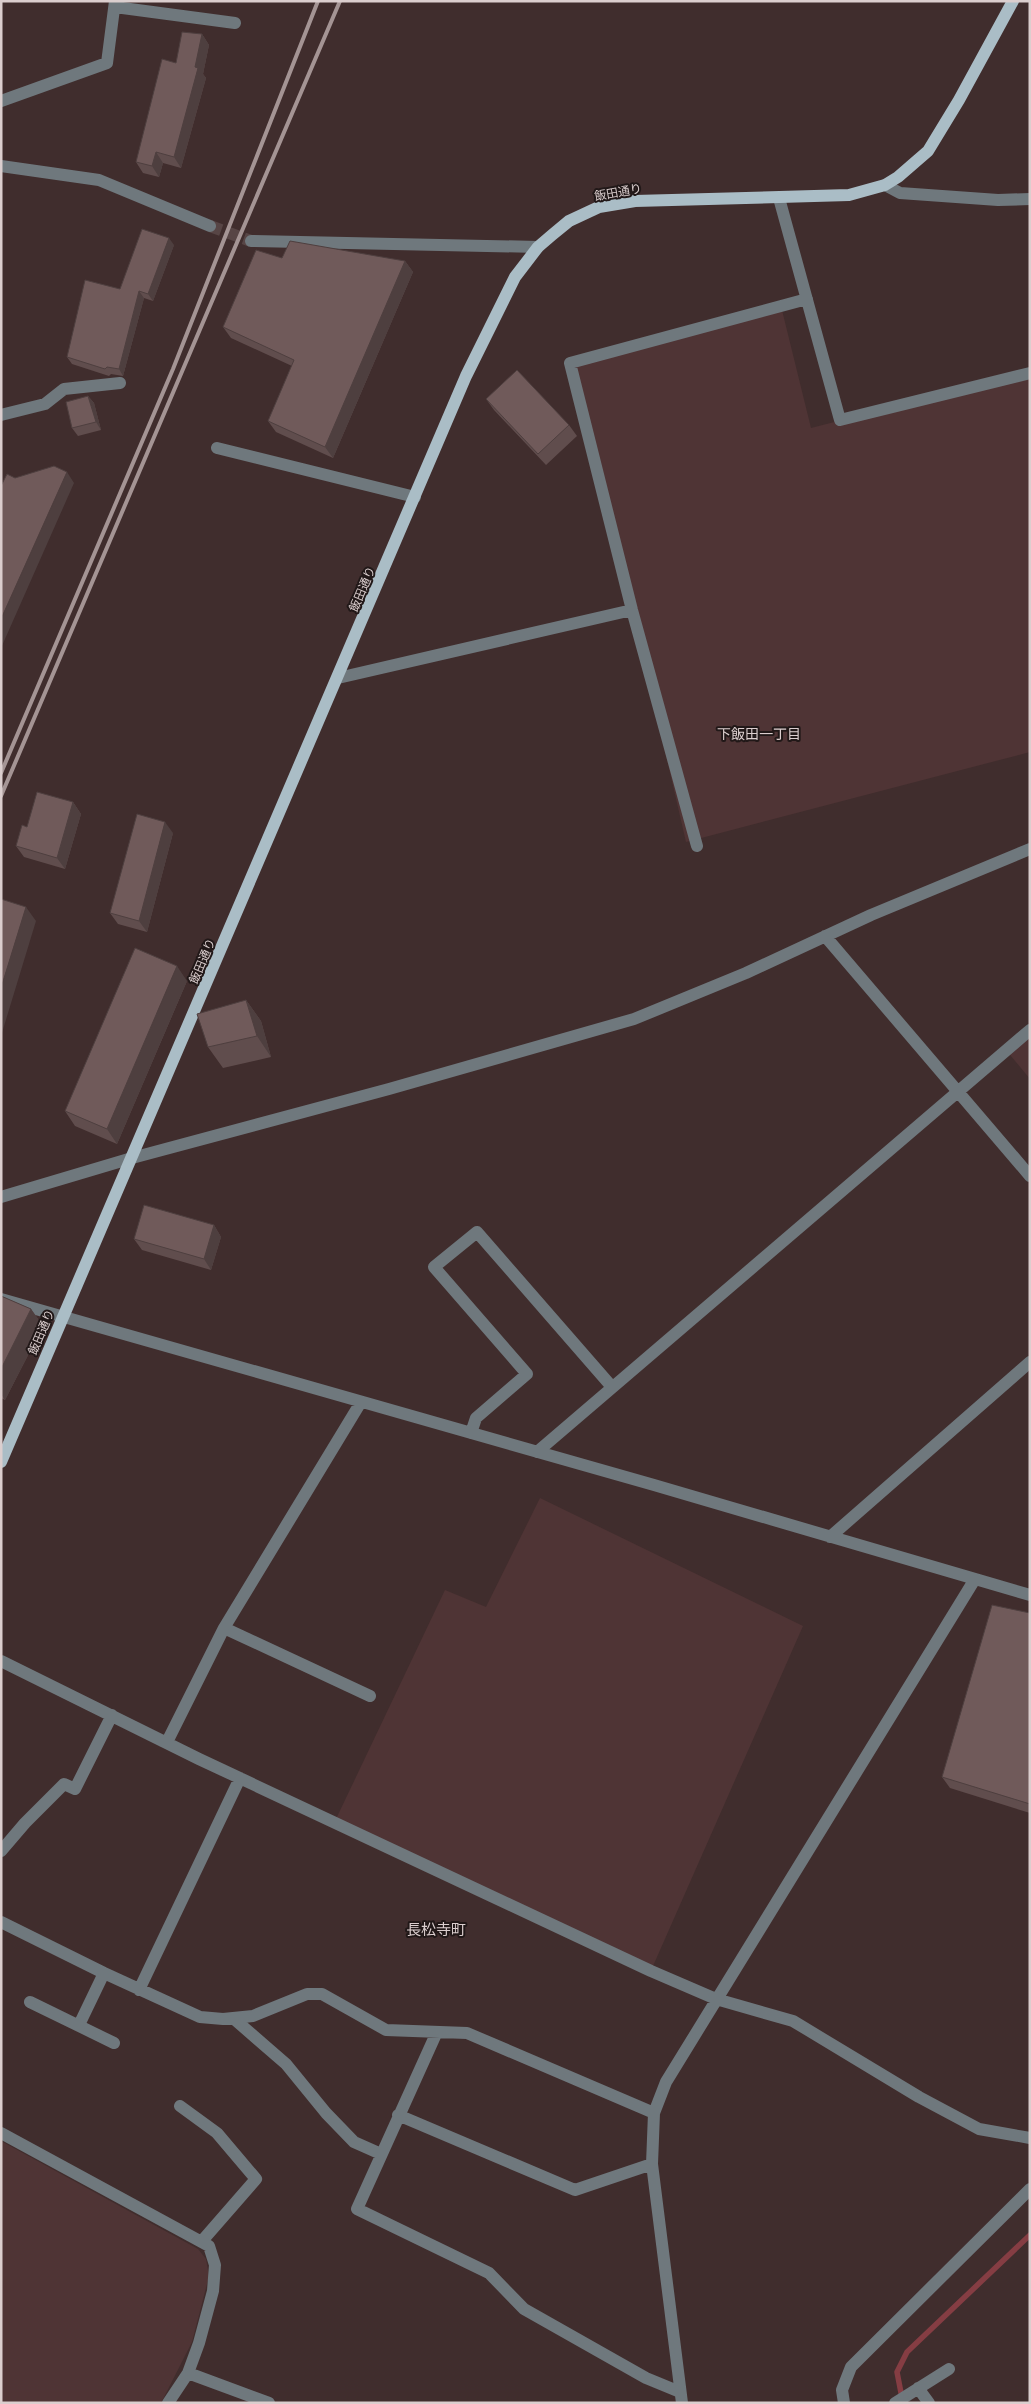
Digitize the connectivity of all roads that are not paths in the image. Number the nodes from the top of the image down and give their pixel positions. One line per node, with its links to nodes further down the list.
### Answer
1 (1013, 1): 6 (main road, 飯田通り)
2 (115, 4): 3 (street); 4 (street)
3 (235, 23)
4 (1, 101)
5 (1, 166): 9 (street)
6 (885, 185): 7 (main road, 飯田通り); 8 (street)
7 (779, 198): 11 (main road, 飯田通り); 12 (street)
8 (1030, 199)
9 (210, 226)
10 (251, 241): 11 (street)
11 (538, 247): 17 (main road, 飯田通り)
12 (807, 299): 13 (street); 18 (street)
13 (1030, 373)
14 (120, 383): 15 (street)
15 (1, 415)
16 (217, 448): 17 (street)
17 (415, 497): 19 (main road, 飯田通り)
18 (632, 610): 19 (street); 20 (street)
19 (338, 678): 25 (main road, 飯田通り)
20 (697, 846)
21 (1030, 849): 22 (street)
22 (825, 936): 24 (street); 25 (street)
23 (1030, 1030): 24 (street)
24 (957, 1092): 26 (street); 31 (street)
25 (132, 1158): 27 (street); 29 (main road, 飯田通り)
26 (1030, 1176)
27 (1, 1197)
28 (1, 1298): 29 (street)
29 (63, 1316): 32 (street); 35 (main road, 飯田通り)
30 (1030, 1362): 36 (street)
31 (612, 1387): 33 (street); 34 (street)
32 (361, 1402): 33 (street); 39 (street)
33 (471, 1433): 34 (street)
34 (537, 1452): 36 (street)
35 (1, 1462)
36 (830, 1537): 37 (street)
37 (975, 1579): 38 (street); 49 (street)
38 (1030, 1595)
39 (224, 1628): 41 (street); 43 (street)
40 (1, 1661): 42 (street)
41 (370, 1696)
42 (112, 1715): 43 (street); 45 (street)
43 (167, 1742): 44 (street)
44 (240, 1778): 48 (street); 49 (street)
45 (1, 1851)
46 (1, 1922): 47 (street)
47 (104, 1974): 48 (street); 52 (street)
48 (140, 1990): 51 (street)
49 (716, 1999): 56 (street); 59 (street)
50 (30, 2002): 52 (street)
51 (233, 2018): 53 (street); 60 (street)
52 (78, 2025): 54 (street)
53 (436, 2034): 56 (street); 57 (street)
54 (114, 2043)
55 (180, 2106): 63 (street)
56 (654, 2113): 61 (street)
57 (398, 2116): 60 (street); 61 (street)
58 (1, 2133): 63 (street)
59 (1030, 2138)
60 (381, 2154): 67 (street)
61 (652, 2164): 67 (street)
62 (1030, 2189): 70 (street)
63 (202, 2242): 65 (street)
64 (949, 2369): 66 (street)
65 (188, 2373): 68 (street); 69 (street)
66 (918, 2388): 71 (street); 72 (street)
67 (681, 2397)
68 (168, 2403)
69 (269, 2403)
70 (844, 2403)
71 (895, 2403)
72 (929, 2403)

